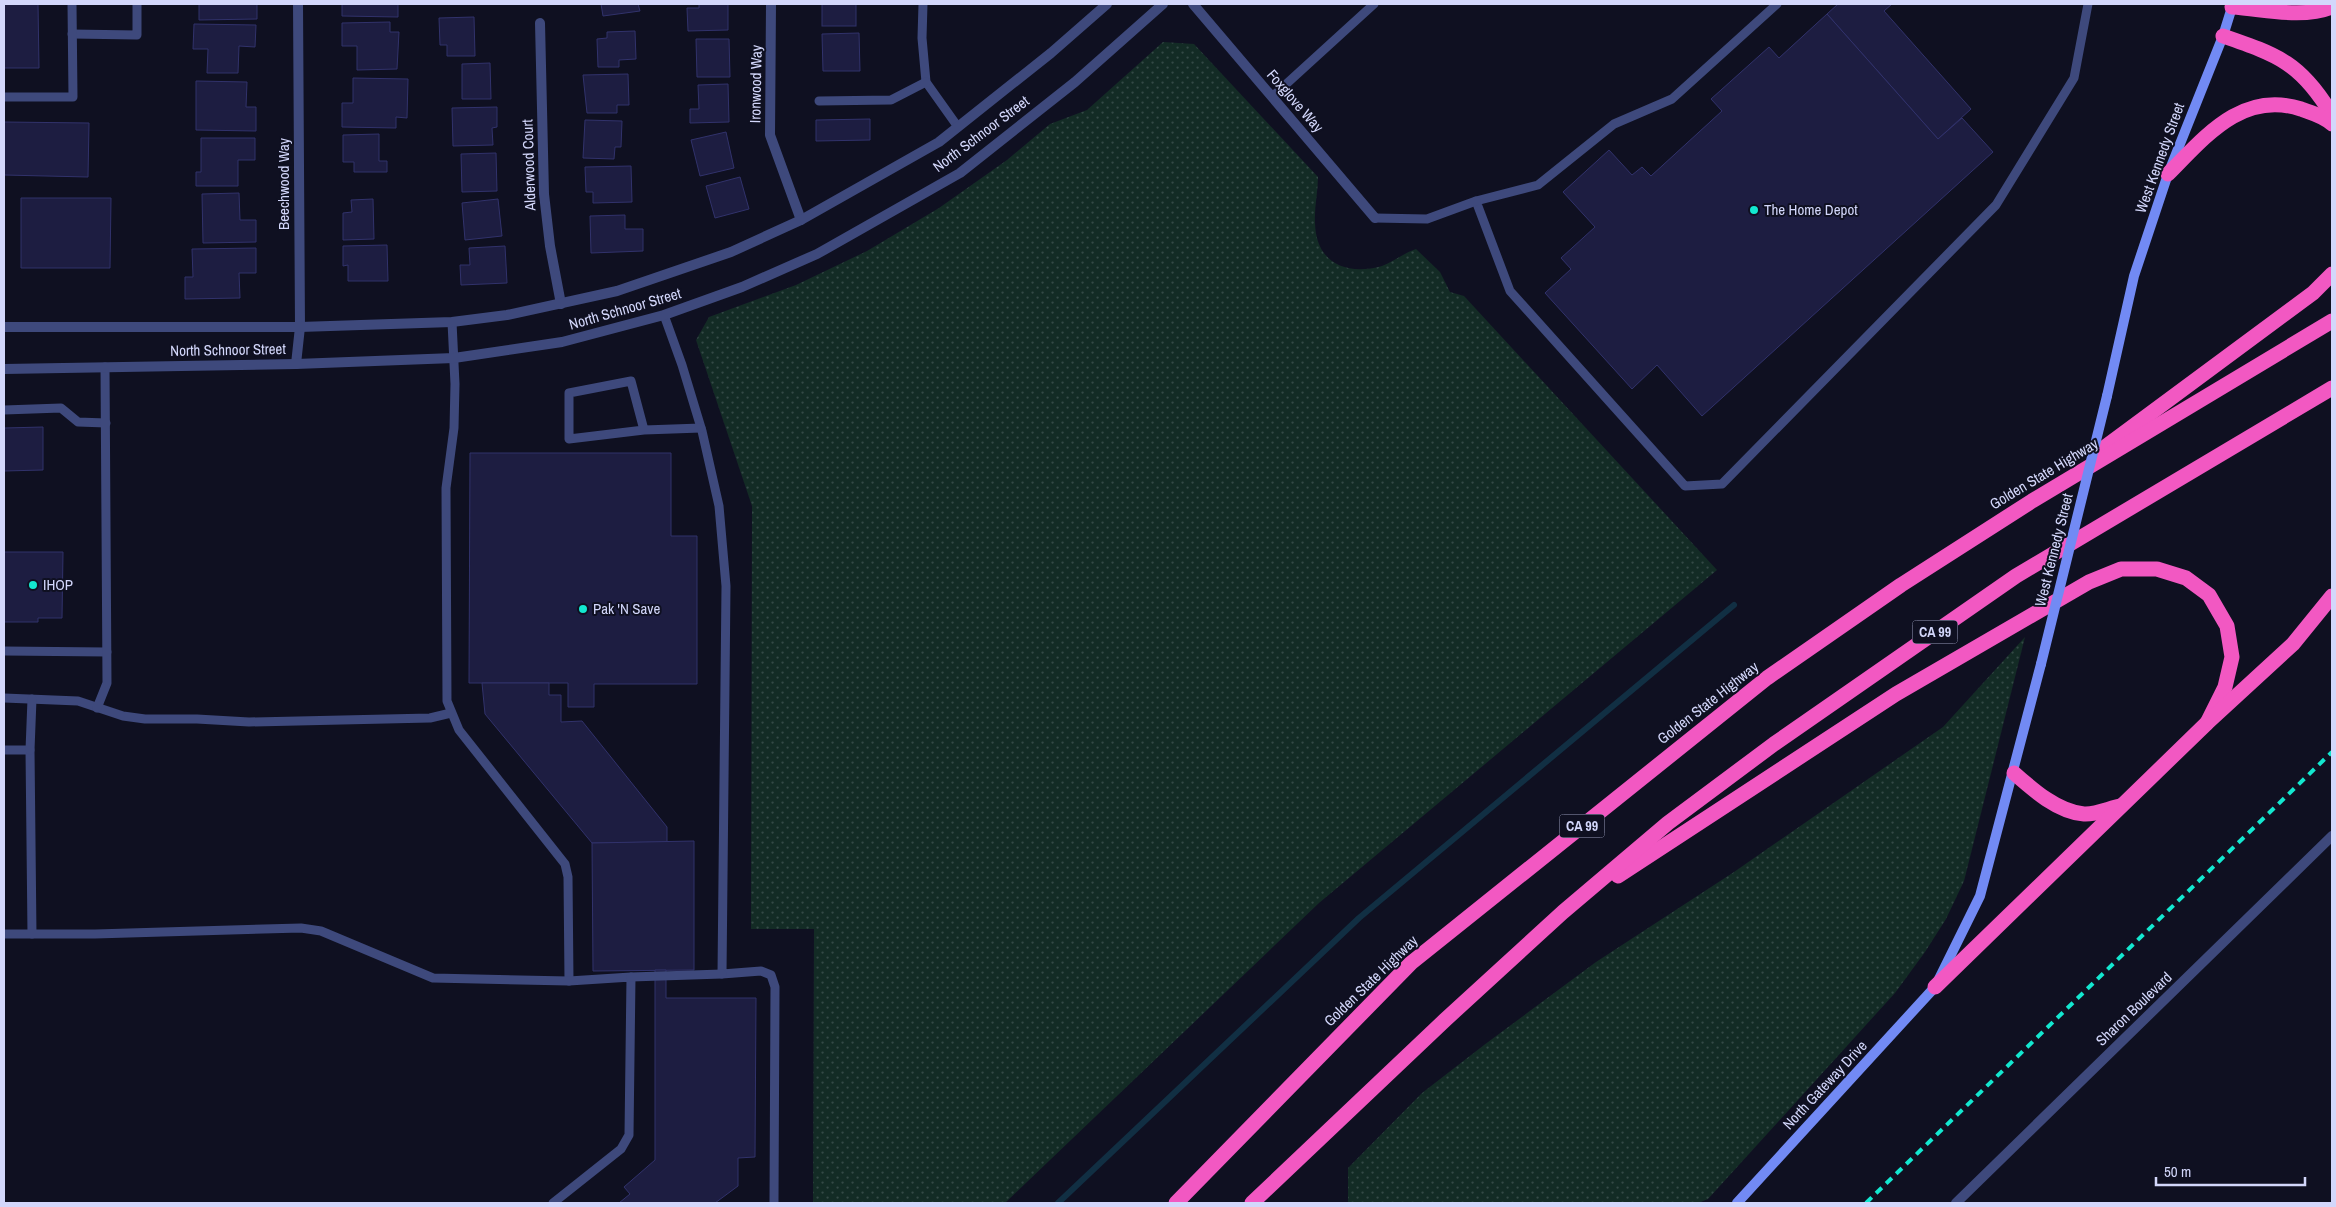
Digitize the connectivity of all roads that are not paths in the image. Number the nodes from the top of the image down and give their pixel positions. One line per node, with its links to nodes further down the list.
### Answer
1 (72, 4): 15 (lane)
2 (137, 4): 15 (lane)
3 (298, 4): 34 (street, Beechwood Way)
4 (771, 4): 27 (street, Ironwood Way)
5 (923, 4): 17 (lane)
6 (1107, 4): 23 (street, North Schnoor Street)
7 (1163, 4): 30 (street, North Schnoor Street)
8 (1193, 4): 19 (street, Foxglove Way)
9 (1374, 4): 19 (lane)
10 (1778, 4): 25 (lane)
11 (2088, 4): 25 (lane)
12 (2233, 5): 13 (highway); 16 (main road, West Kennedy Street)
13 (2332, 8)
14 (540, 23): 29 (street, Alderwood Court)
15 (72, 34): 18 (lane)
16 (2223, 36): 21 (highway); 24 (main road, West Kennedy Street)
17 (926, 82): 20 (lane); 23 (lane)
18 (4, 97)
19 (1272, 97): 26 (street, Foxglove Way)
20 (819, 101)
21 (2332, 115)
22 (2332, 124): 24 (highway)
23 (958, 127): 27 (street, North Schnoor Street)
24 (2168, 174): 55 (main road, West Kennedy Street, bridge)
25 (1476, 201): 26 (lane)
26 (1376, 218)
27 (801, 220): 29 (street, North Schnoor Street)
28 (2332, 274): 44 (highway)
29 (561, 304): 32 (street, North Schnoor Street)
30 (664, 315): 35 (street, North Schnoor Street); 42 (lane)
31 (2332, 321): 44 (highway, Golden State Highway / CA 99)
32 (452, 322): 34 (street, North Schnoor Street); 35 (lane)
33 (4, 327): 34 (street, North Schnoor Street)
34 (300, 327): 36 (street, Beechwood Way)
35 (454, 358): 36 (street, North Schnoor Street); 51 (lane)
36 (296, 364): 37 (street, North Schnoor Street)
37 (105, 367): 38 (street, North Schnoor Street); 41 (lane)
38 (4, 369)
39 (2332, 388): 58 (highway, CA 99)
40 (4, 410): 41 (lane)
41 (106, 423): 47 (lane)
42 (701, 428): 43 (lane); 61 (lane)
43 (644, 430): 43 (lane)
44 (2032, 500): 67 (highway, Golden State Highway / CA 99)
45 (2332, 596): 52 (highway)
46 (4, 651): 47 (lane)
47 (107, 652): 50 (lane)
48 (4, 698): 49 (lane)
49 (32, 699): 50 (lane); 54 (lane)
50 (96, 708): 51 (lane)
51 (451, 713): 63 (lane)
52 (2207, 723): 56 (highway); 58 (highway)
53 (4, 750): 54 (lane)
54 (30, 750): 60 (lane)
55 (2014, 774): 56 (highway); 64 (main road, West Kennedy Street)
56 (2123, 805): 64 (highway)
57 (2332, 836): 70 (street, Sharon Boulevard)
58 (1563, 912): 68 (highway, CA 99)
59 (4, 934): 60 (lane)
60 (32, 934): 63 (lane)
61 (722, 974): 62 (lane); 66 (lane)
62 (631, 977): 63 (lane); 65 (lane)
63 (569, 981)
64 (1935, 987): 69 (main road, North Gateway Drive)
65 (553, 1203)
66 (774, 1203)
67 (1176, 1203)
68 (1252, 1203)
69 (1737, 1203)
70 (1956, 1203)

